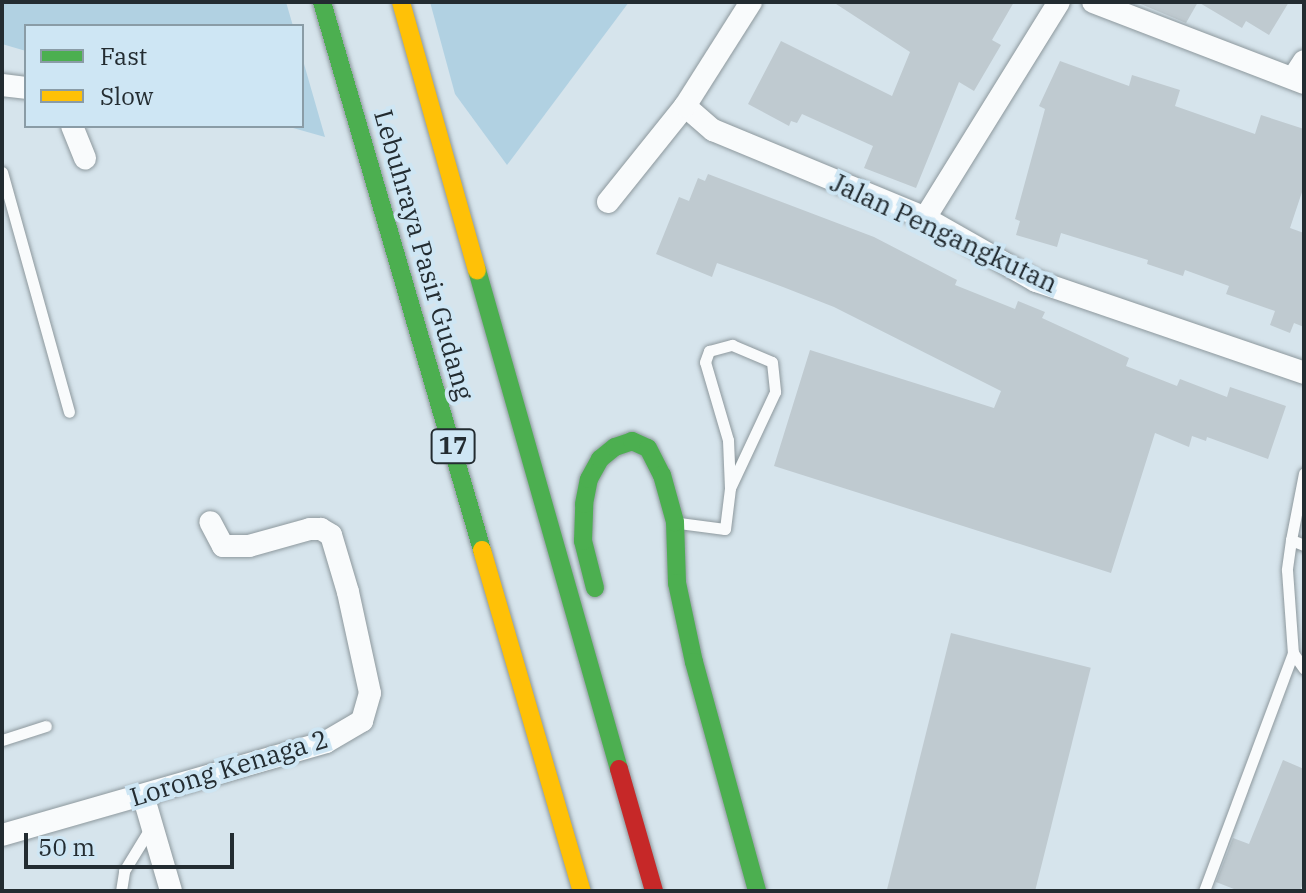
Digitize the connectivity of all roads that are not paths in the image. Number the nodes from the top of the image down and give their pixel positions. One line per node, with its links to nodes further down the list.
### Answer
1 (322, 2): 35 (main road, Lebuhraya Pasir Gudang / 17)
2 (401, 2): 29 (main road, Lebuhraya Pasir Gudang)
3 (751, 2): 9 (street)
4 (1059, 2): 14 (street)
5 (1093, 2): 6 (street)
6 (1300, 74)
7 (2, 85): 8 (street)
8 (24, 88)
9 (685, 106): 13 (street); 14 (street, Jalan Pengangkutan)
10 (73, 128): 11 (street)
11 (85, 159)
12 (2, 172): 16 (lane)
13 (608, 202)
14 (925, 218): 15 (street, Jalan Pengangkutan)
15 (1304, 373)
16 (69, 412)
17 (1304, 473): 21 (lane)
18 (730, 488): 18 (lane); 20 (lane)
19 (210, 522): 30 (street, Lorong Kenaga 2)
20 (675, 522): 23 (main road); 37 (main road)
21 (1291, 540): 22 (lane); 24 (lane)
22 (1304, 545)
23 (598, 600)
24 (1293, 653): 25 (lane); 38 (lane)
25 (1304, 669)
26 (616, 688): 29 (main road)
27 (46, 726): 28 (lane)
28 (2, 740)
29 (614, 747): 36 (main road, Lebuhraya Pasir Gudang)
30 (143, 795): 31 (street); 32 (street, Lorong Kenaga 2)
31 (152, 826): 33 (lane); 34 (street)
32 (3, 833)
33 (121, 891)
34 (171, 891)
35 (582, 891)
36 (654, 891)
37 (757, 891)
38 (1204, 891)

